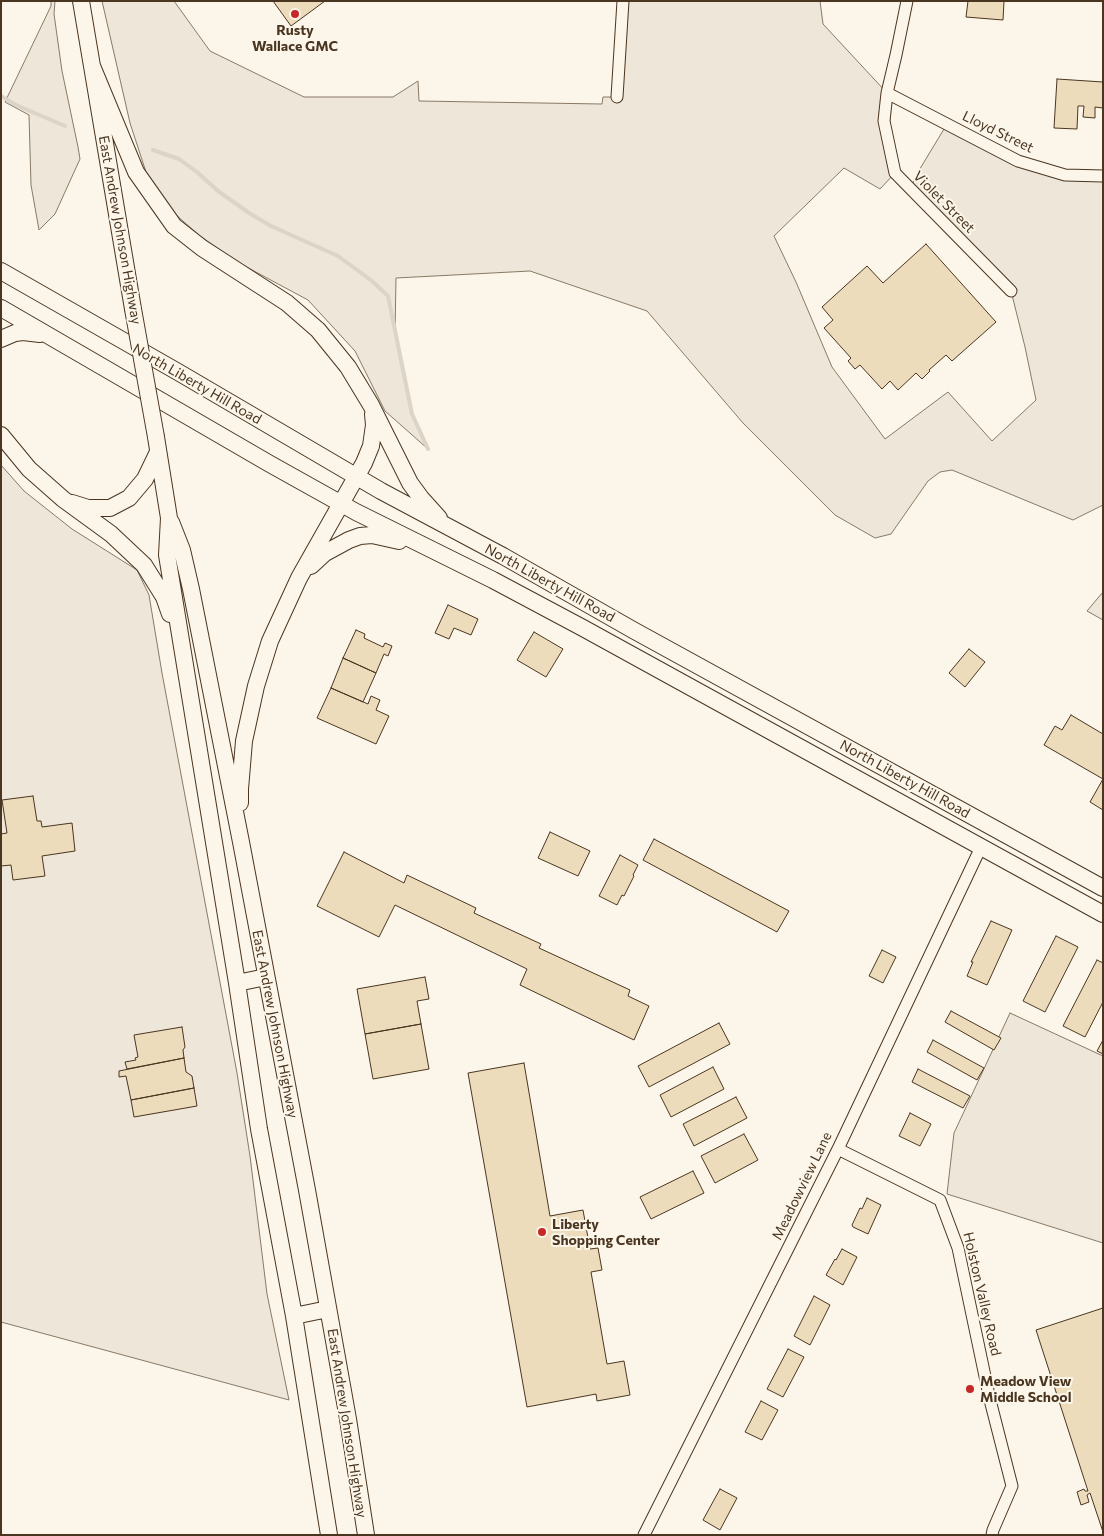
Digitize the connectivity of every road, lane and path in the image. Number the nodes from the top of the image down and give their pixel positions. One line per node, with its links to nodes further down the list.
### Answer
1 (81, 1): 4 (main road, East Andrew Johnson Highway)
2 (623, 1): 6 (street)
3 (907, 1): 5 (street, Violet Street)
4 (92, 66): 13 (main road); 15 (main road, East Andrew Johnson Highway, bridge)
5 (887, 93): 7 (street, Lloyd Street); 9 (street, Violet Street)
6 (617, 97)
7 (1103, 176)
8 (1, 271): 16 (main road, North Liberty Hill Road)
9 (1011, 291)
10 (1, 308): 11 (main road, North Liberty Hill Road)
11 (48, 336): 12 (main road); 18 (main road, North Liberty Hill Road)
12 (1, 338)
13 (371, 405): 16 (main road); 20 (main road)
14 (1, 435): 17 (main road)
15 (157, 445): 17 (main road); 19 (main road, East Andrew Johnson Highway)
16 (357, 477): 18 (main road); 20 (main road, North Liberty Hill Road)
17 (63, 500): 23 (main road)
18 (341, 504): 21 (main road, North Liberty Hill Road); 22 (main road)
19 (169, 518): 23 (main road, East Andrew Johnson Highway); 25 (main road, East Andrew Johnson Highway)
20 (448, 527): 24 (main road, North Liberty Hill Road)
21 (426, 548): 22 (main road); 26 (main road, North Liberty Hill Road)
22 (299, 578): 25 (main road)
23 (182, 650): 30 (main road, East Andrew Johnson Highway)
24 (991, 826): 26 (main road); 27 (main road, North Liberty Hill Road)
25 (240, 842): 29 (main road, East Andrew Johnson Highway)
26 (981, 847): 28 (main road, North Liberty Hill Road); 31 (street, Meadowview Lane)
27 (1103, 888)
28 (1103, 914)
29 (266, 977): 30 (main road); 32 (main road, East Andrew Johnson Highway)
30 (237, 982): 33 (main road, East Andrew Johnson Highway)
31 (838, 1149): 36 (street, Meadowview Lane); 37 (street, Holston Valley Road)
32 (328, 1309): 33 (main road); 35 (main road, East Andrew Johnson Highway)
33 (294, 1316): 34 (main road, East Andrew Johnson Highway)
34 (329, 1535)
35 (366, 1535)
36 (644, 1535)
37 (992, 1535)

